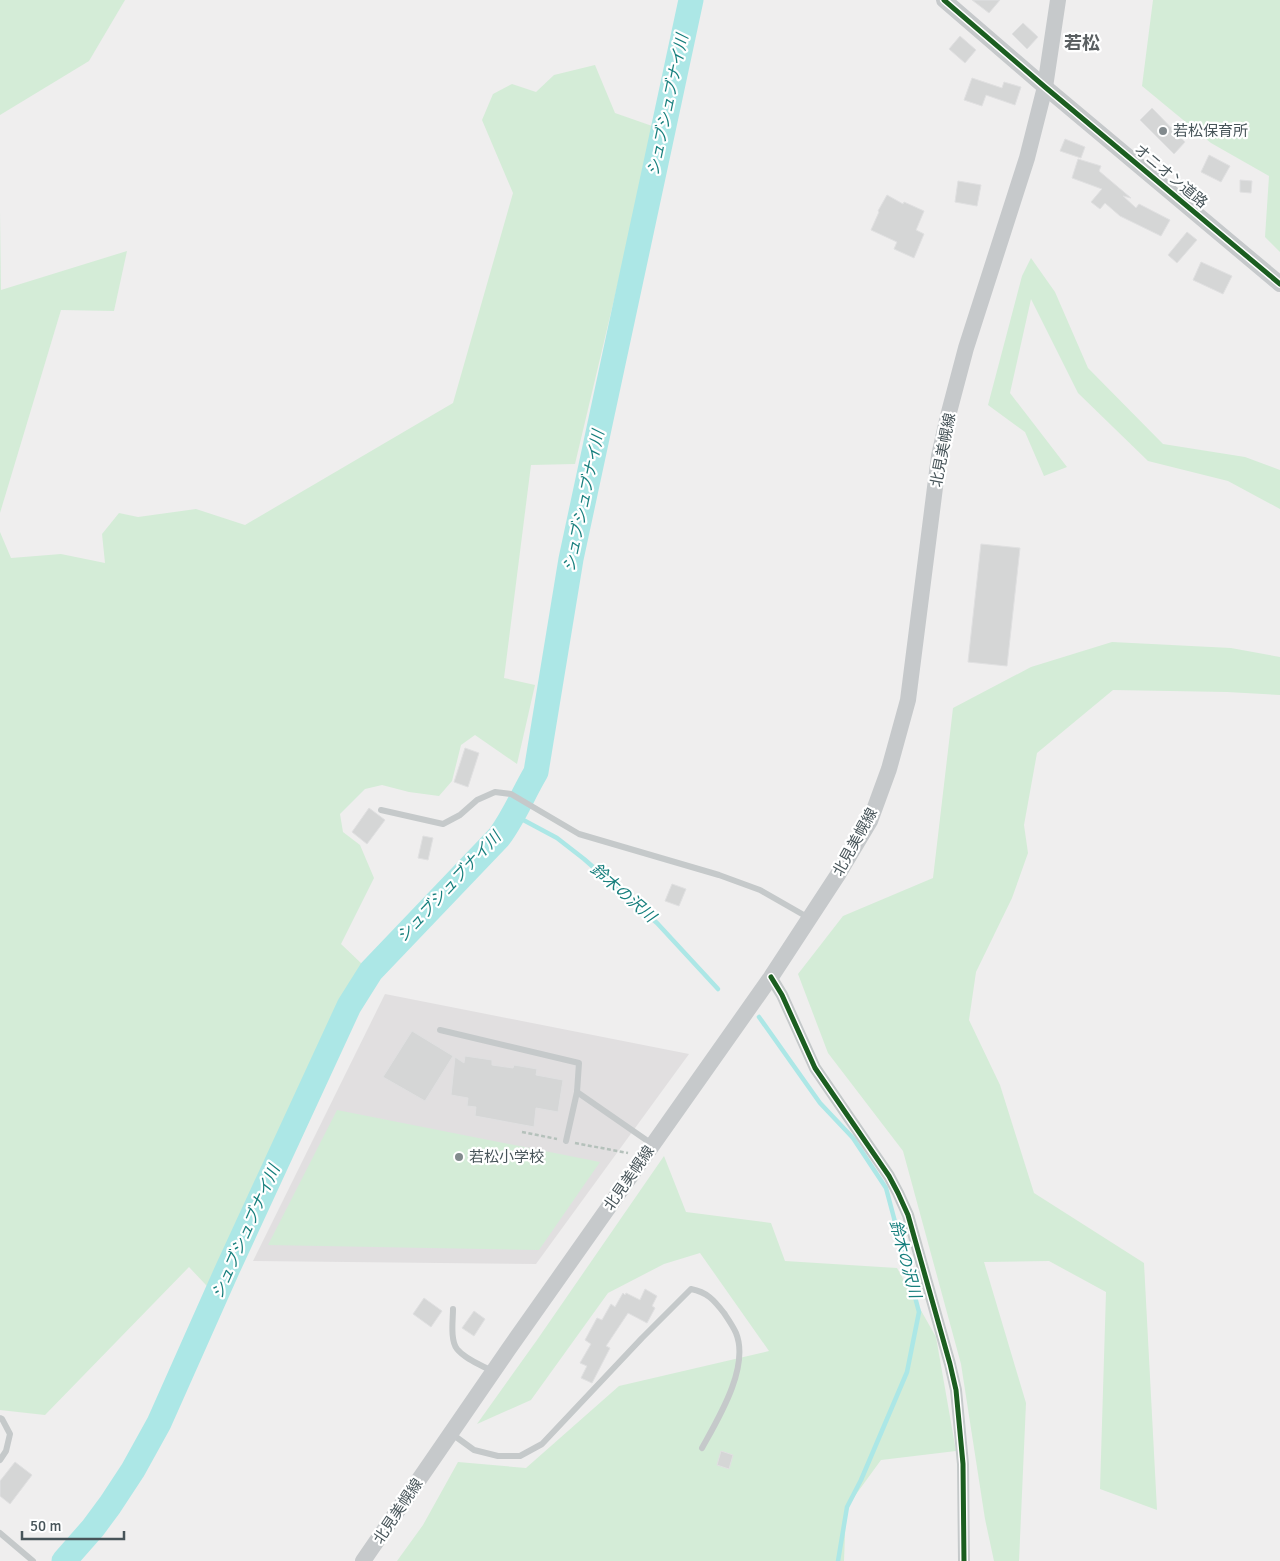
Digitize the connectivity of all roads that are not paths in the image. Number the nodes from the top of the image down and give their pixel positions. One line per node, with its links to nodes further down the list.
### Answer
1 (944, 0): 3 (main road, オニオン道路)
2 (1058, 0): 3 (main road, 北見美幌線)
3 (1045, 88): 4 (main road, オニオン道路); 6 (main road, 北見美幌線)
4 (1280, 284)
5 (381, 810): 6 (lane)
6 (809, 918): 7 (main road, 北見美幌線)
7 (771, 977): 11 (main road, 北見美幌線); 21 (street)
8 (440, 1030): 9 (lane)
9 (577, 1092): 10 (lane); 11 (lane)
10 (566, 1141)
11 (649, 1150): 13 (main road, 北見美幌線)
12 (453, 1309): 13 (lane)
13 (493, 1372): 15 (main road, 北見美幌線)
14 (0, 1418): 17 (lane)
15 (451, 1433): 16 (lane); 20 (main road, 北見美幌線)
16 (702, 1448)
17 (0, 1460)
18 (0, 1533): 19 (lane)
19 (33, 1561)
20 (363, 1561)
21 (964, 1561)

